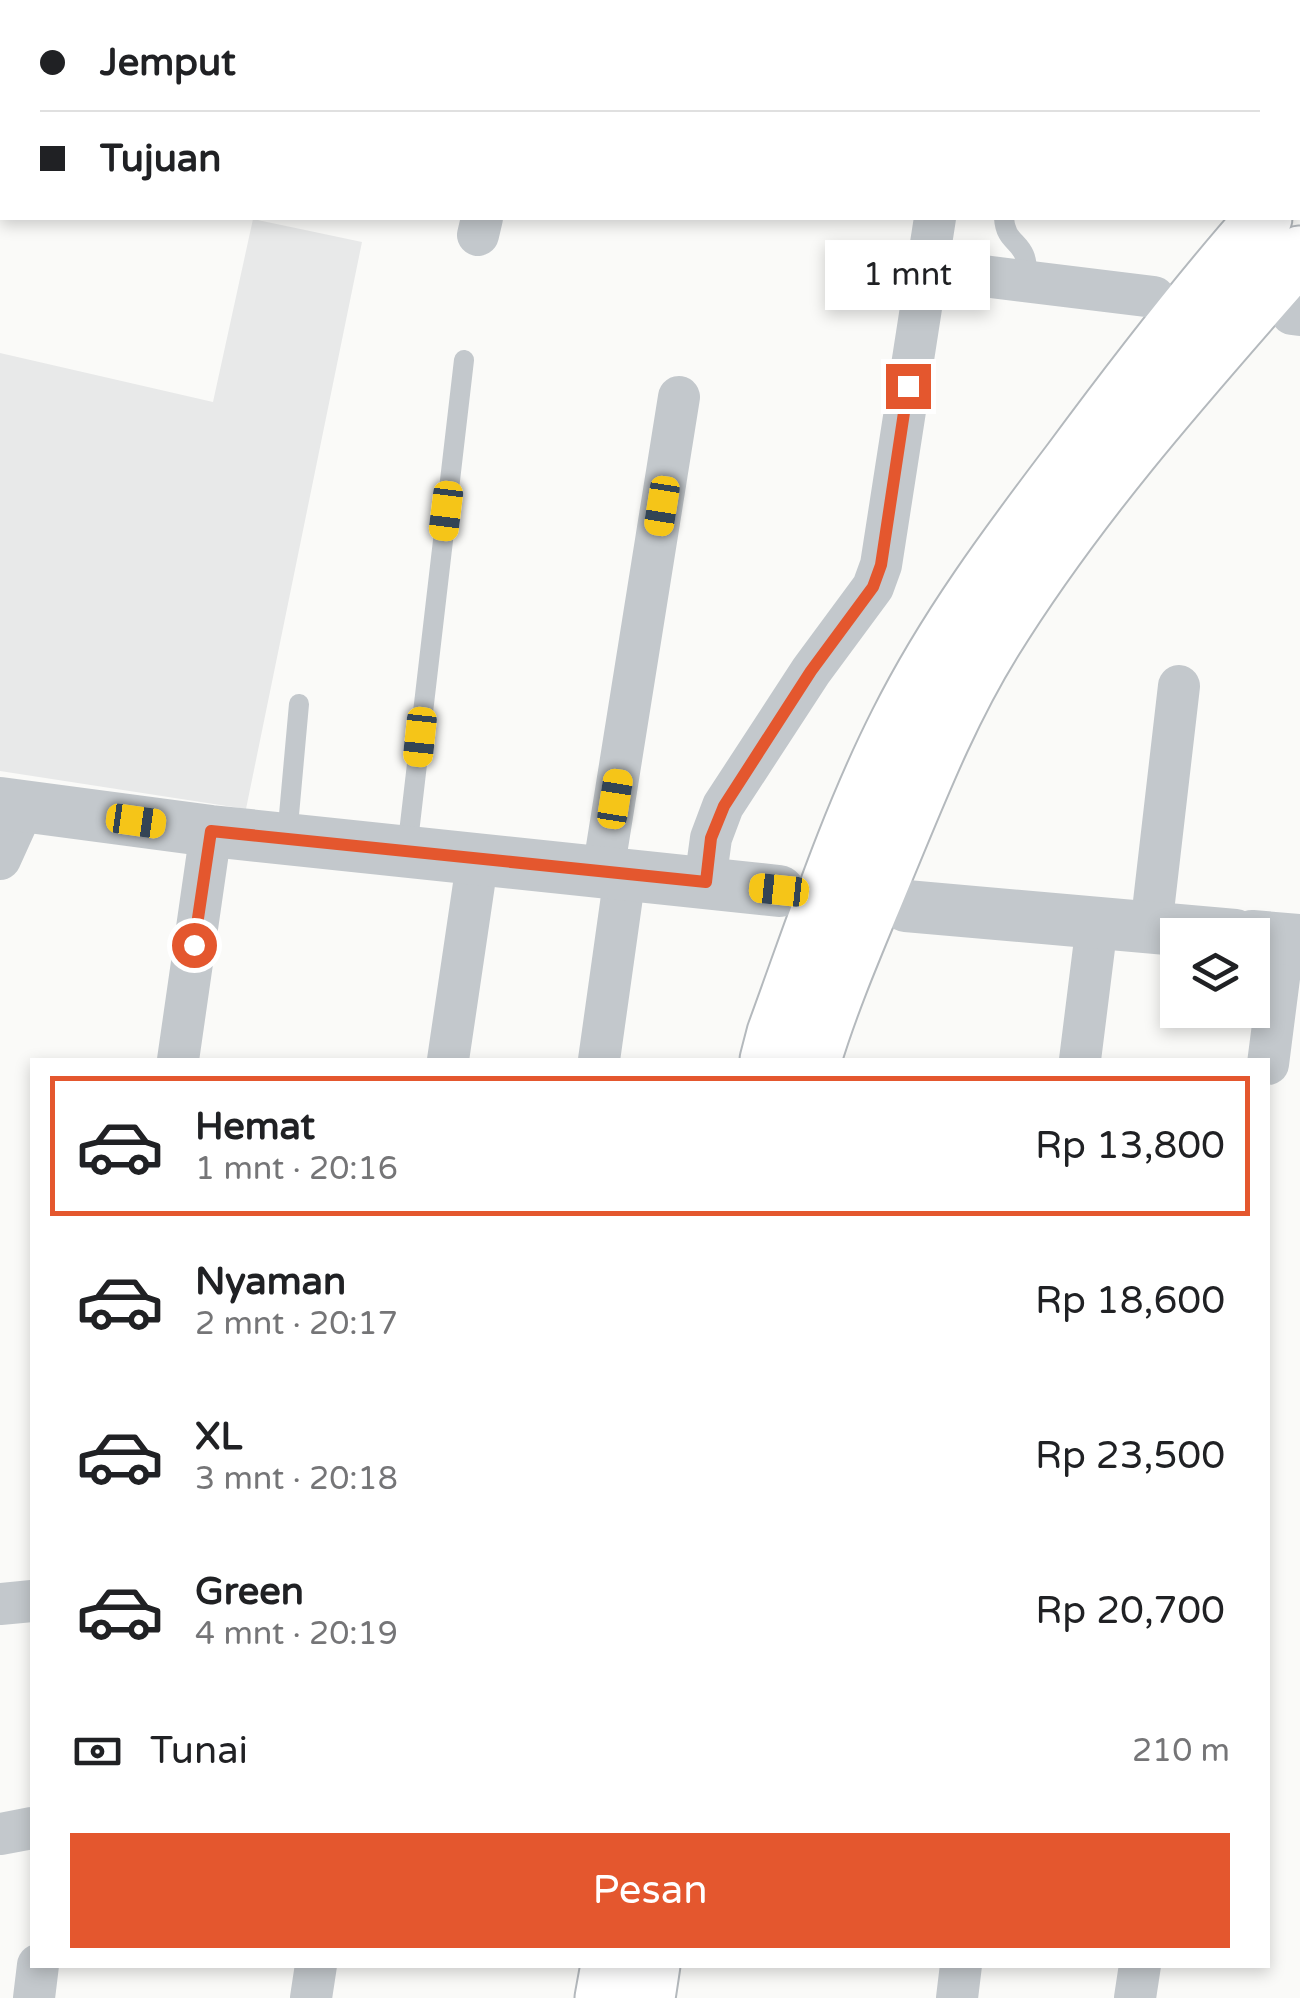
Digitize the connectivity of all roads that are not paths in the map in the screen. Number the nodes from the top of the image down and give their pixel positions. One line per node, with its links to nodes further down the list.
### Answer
1 (935, 220): 5 (street)
2 (1004, 220): 6 (lane)
3 (1262, 220): 29 (highway)
4 (1300, 254): 30 (highway)
5 (926, 269): 6 (street); 19 (street)
6 (1026, 282): 7 (street)
7 (1154, 297)
8 (464, 360): 15 (lane)
9 (679, 396): 18 (street)
10 (1178, 686): 23 (street)
11 (299, 704): 14 (lane)
12 (12, 805): 13 (street); 17 (street)
13 (211, 831): 14 (street); 26 (street)
14 (287, 839): 15 (street)
15 (407, 850): 16 (street)
16 (478, 858): 18 (street); 27 (street)
17 (0, 859)
18 (614, 873): 19 (street); 28 (street)
19 (706, 882): 20 (street)
20 (779, 890)
21 (906, 906): 22 (street)
22 (1097, 924): 23 (street); 31 (street)
23 (1151, 928): 24 (street)
24 (1160, 929)
25 (1268, 1028): 32 (street)
26 (178, 1058)
27 (448, 1058)
28 (599, 1058)
29 (769, 1058)
30 (814, 1058)
31 (1080, 1058)
32 (1268, 1058)
33 (30, 1601): 34 (street)
34 (0, 1604)
35 (30, 1828): 36 (street)
36 (0, 1834)
37 (38, 1968): 43 (street)
38 (316, 1968): 44 (street)
39 (608, 1968): 45 (highway)
40 (652, 1968): 46 (highway)
41 (961, 1968): 47 (street)
42 (1140, 1968): 48 (street)
43 (34, 1998)
44 (311, 1998)
45 (603, 1998)
46 (647, 1998)
47 (957, 1998)
48 (1135, 1998)

